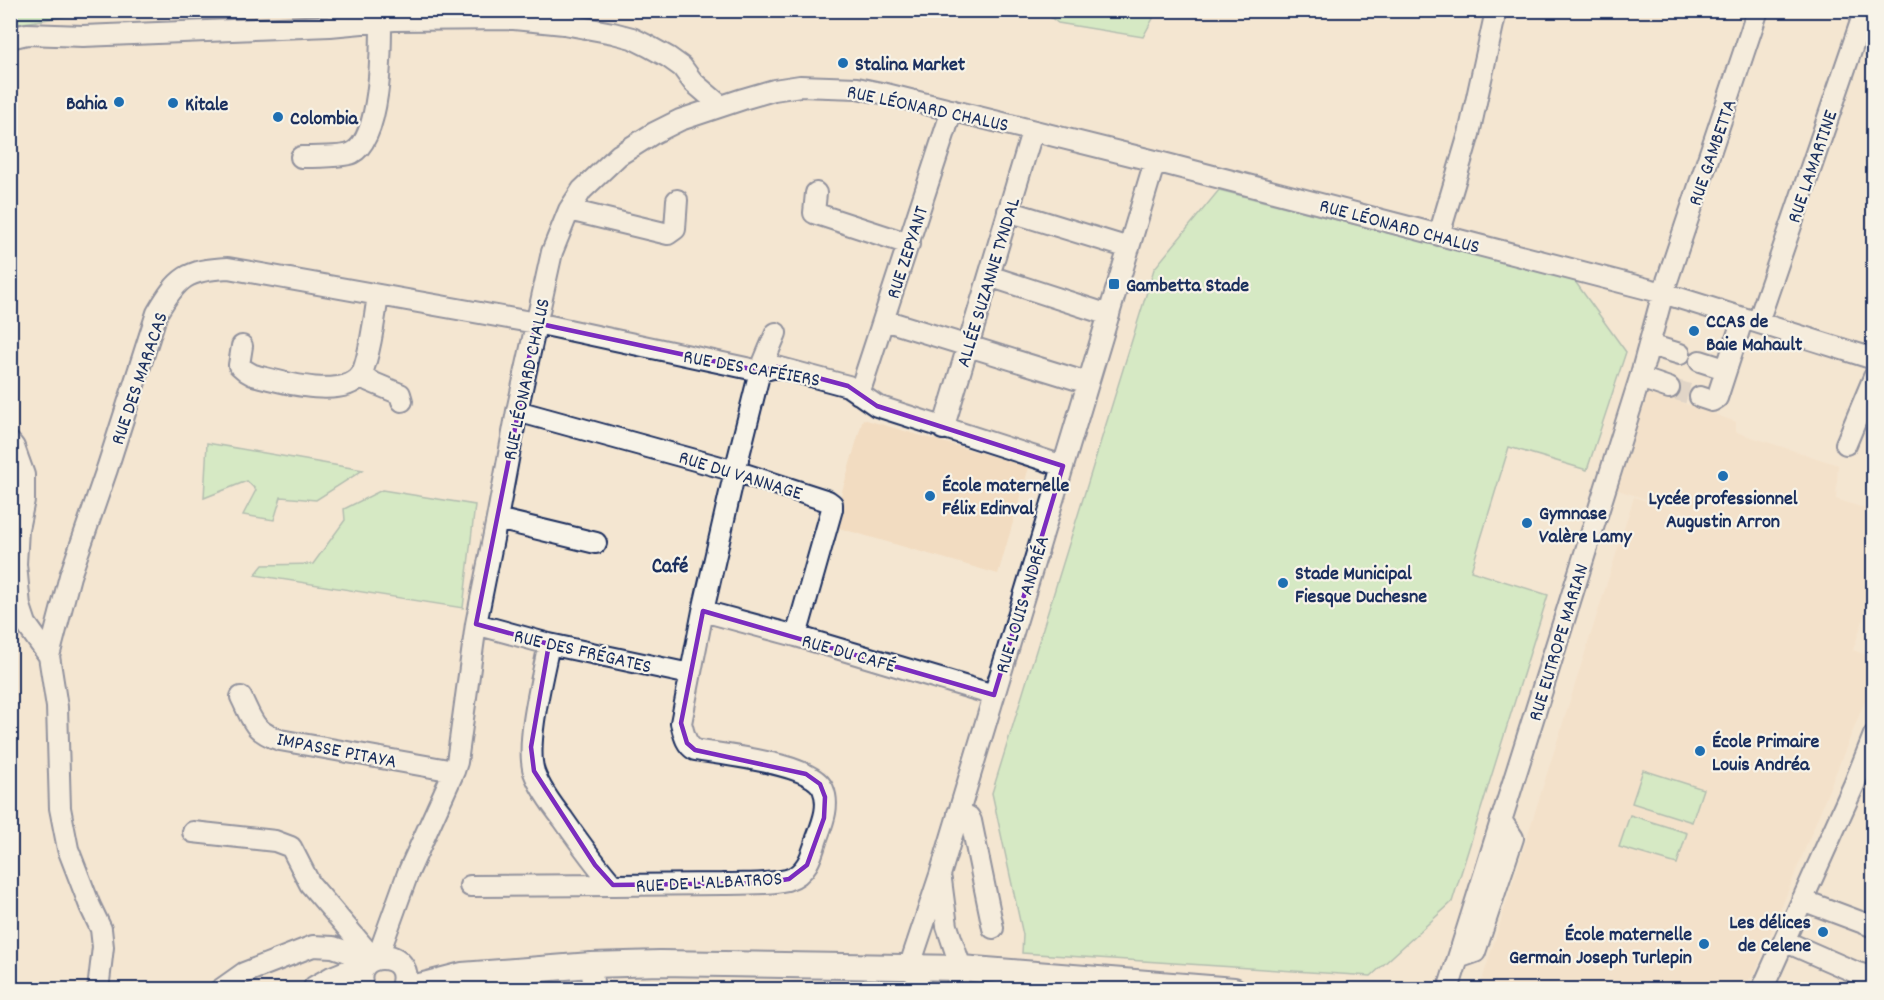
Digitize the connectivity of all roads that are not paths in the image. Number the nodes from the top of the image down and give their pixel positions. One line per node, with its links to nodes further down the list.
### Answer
1 (1758, 10): 21 (street, RUE GAMBETTA)
2 (1864, 13): 25 (street, RUE LAMARTINE)
3 (1494, 20): 17 (street)
4 (381, 22): 5 (street); 6 (street); 11 (street)
5 (10, 38)
6 (693, 82): 7 (street); 9 (street)
7 (721, 106): 8 (street, RUE LÉONARD CHALUS); 9 (street, RUE LÉONARD CHALUS)
8 (952, 110): 12 (street, RUE LÉONARD CHALUS); 18 (street, RUE ZEPYANT)
9 (694, 115): 15 (street, RUE LÉONARD CHALUS)
10 (1031, 136): 16 (street, ALLÉE SUZANNE TYNDAL)
11 (302, 157)
12 (1155, 161): 17 (street, RUE LÉONARD CHALUS); 19 (street, RUE LOUIS ANDRÉA)
13 (816, 193): 18 (street)
14 (677, 200): 15 (street)
15 (569, 210): 26 (street, RUE LÉONARD CHALUS)
16 (1008, 211): 19 (street); 20 (street, ALLÉE SUZANNE TYNDAL)
17 (1439, 235): 21 (street, RUE LÉONARD CHALUS)
18 (909, 244): 24 (street, RUE ZEPYANT)
19 (1129, 248): 23 (street, RUE LOUIS ANDRÉA)
20 (989, 276): 23 (street); 30 (street, ALLÉE SUZANNE TYNDAL)
21 (1663, 293): 25 (street, RUE LÉONARD CHALUS); 28 (street, RUE EUTROPE MARIAN)
22 (378, 295): 26 (street, RUE DES MARACAS); 36 (street); 57 (street, RUE DES MARACAS)
23 (1109, 315): 39 (street, RUE LOUIS ANDRÉA)
24 (884, 320): 30 (street); 41 (street, RUE ZEPYANT)
25 (1750, 320): 32 (street, RUE LÉONARD CHALUS); 34 (street, RUE LAMARTINE)
26 (536, 323): 35 (street, RUE DES CAFÉIERS); 44 (street, RUE LÉONARD CHALUS)
27 (776, 333): 35 (street)
28 (1650, 345): 31 (street); 38 (street, RUE EUTROPE MARIAN)
29 (242, 346): 36 (street)
30 (968, 346): 39 (street); 45 (street, ALLÉE SUZANNE TYNDAL)
31 (1680, 354)
32 (1874, 359)
33 (1700, 361): 34 (street)
34 (1725, 369): 42 (street, RUE LAMARTINE)
35 (760, 371): 41 (street, RUE DES CAFÉIERS); 49 (street)
36 (361, 375): 43 (street)
37 (1874, 377): 47 (street)
38 (1640, 378): 40 (street); 86 (street, RUE EUTROPE MARIAN)
39 (1088, 383): 48 (street, RUE LOUIS ANDRÉA)
40 (1669, 388)
41 (859, 394): 45 (street, RUE DES CAFÉIERS)
42 (1700, 397)
43 (402, 401)
44 (517, 411): 49 (street, RUE DU VANNAGE); 50 (street, RUE LÉONARD CHALUS)
45 (943, 429): 48 (street, RUE DES CAFÉIERS)
46 (10, 442): 52 (street)
47 (1846, 444)
48 (1063, 466): 59 (street, RUE LOUIS ANDRÉA)
49 (735, 471): 53 (street); 55 (street, RUE DU VANNAGE)
50 (497, 519): 51 (street); 54 (street, RUE LÉONARD CHALUS)
51 (596, 543)
52 (15, 607): 57 (street)
53 (703, 611): 55 (street, RUE DU CAFÉ); 58 (street)
54 (476, 624): 56 (street, RUE DES FRÉGATES); 62 (street, RUE LÉONARD CHALUS)
55 (796, 636): 59 (street, RUE DU CAFÉ)
56 (549, 644): 58 (street, RUE DES FRÉGATES); 66 (street, RUE DE L'ALBATROS)
57 (49, 656): 80 (street)
58 (690, 674): 66 (street, RUE DE L'ALBATROS)
59 (994, 695): 63 (street, RUE LOUIS ANDRÉA)
60 (242, 697): 62 (street, IMPASSE PITAYA)
61 (1874, 735): 68 (street)
62 (454, 771): 72 (street, RUE LÉONARD CHALUS)
63 (958, 813): 65 (street, RUE LOUIS ANDRÉA); 70 (street)
64 (193, 832): 72 (street)
65 (940, 875): 74 (street, RUE LOUIS ANDRÉA); 77 (street, RUE LOUIS ANDRÉA)
66 (613, 885): 67 (street)
67 (470, 886)
68 (1802, 900): 69 (street); 71 (street)
69 (1874, 927)
70 (993, 928)
71 (1784, 941): 76 (street); 79 (street)
72 (377, 965): 75 (main road); 78 (main road); 81 (street); 82 (main road)
73 (591, 965): 74 (main road); 75 (main road); 83 (street)
74 (909, 968): 77 (main road); 84 (street)
75 (462, 975): 82 (main road)
76 (1874, 978)
77 (959, 979): 85 (main road)
78 (317, 989)
79 (1761, 989)
80 (98, 990)
81 (220, 990)
82 (403, 990)
83 (594, 990)
84 (923, 990)
85 (1234, 990)
86 (1448, 990)

